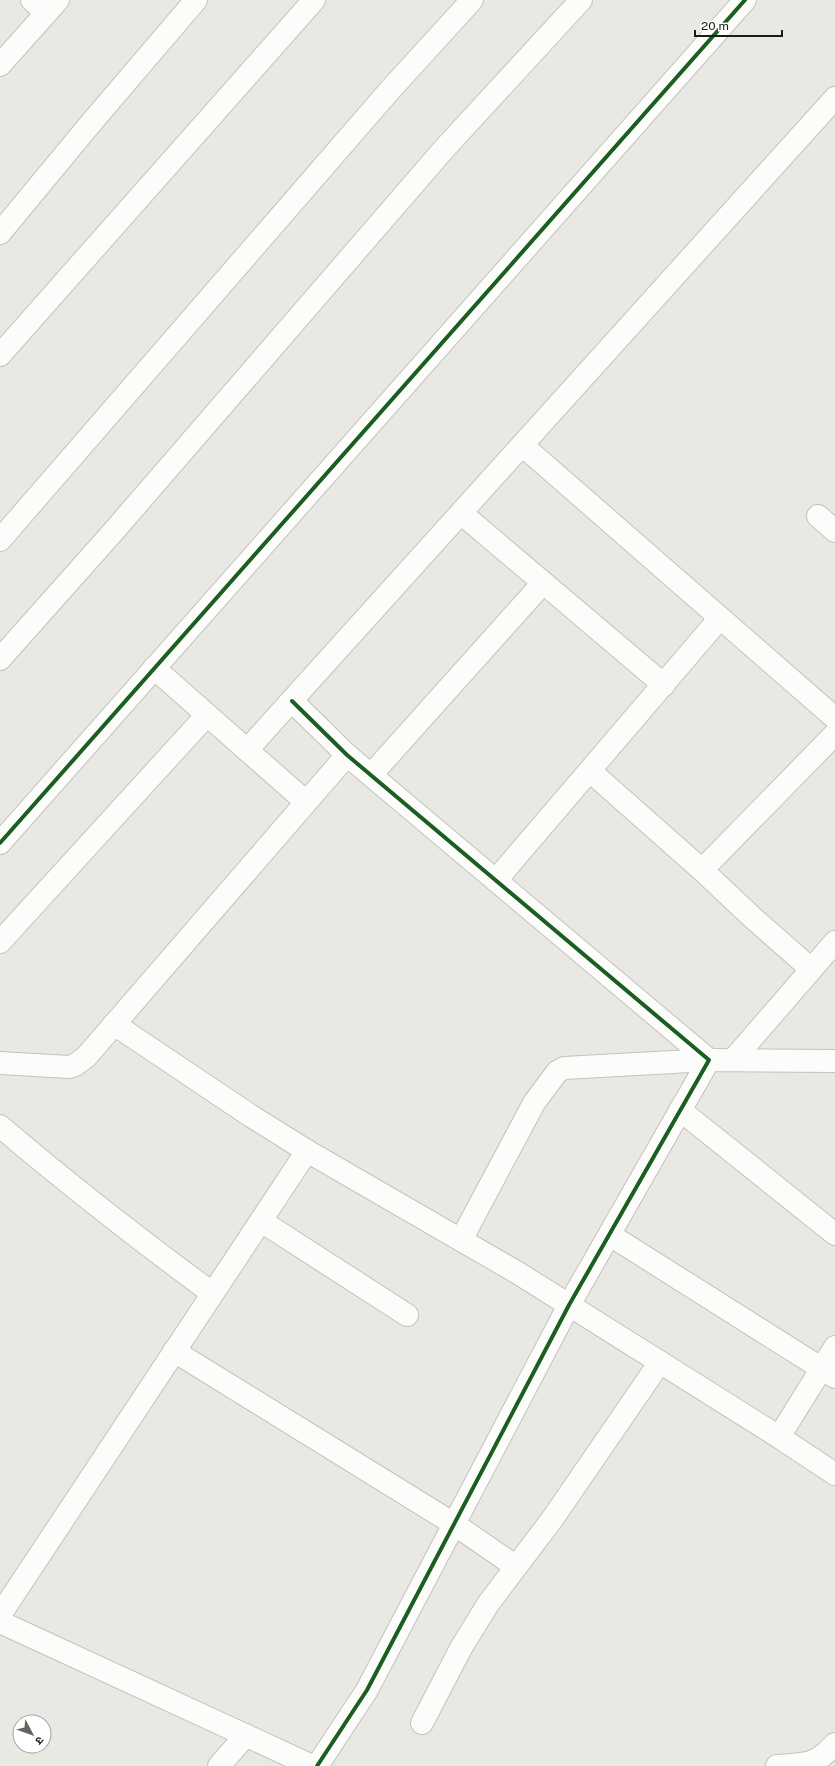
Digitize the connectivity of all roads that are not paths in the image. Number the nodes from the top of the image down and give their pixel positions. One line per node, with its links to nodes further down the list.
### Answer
1 (196, 0): 9 (street)
2 (314, 0): 10 (street)
3 (472, 0): 15 (street)
4 (581, 0): 18 (street)
5 (745, 0): 19 (street)
6 (45, 4): 7 (street)
7 (0, 65)
8 (835, 98): 11 (street)
9 (0, 233)
10 (0, 355)
11 (522, 445): 12 (street); 17 (street)
12 (461, 513): 16 (street); 21 (street)
13 (818, 516): 14 (street)
14 (835, 531)
15 (0, 540)
16 (543, 583): 20 (street); 28 (street)
17 (720, 618): 20 (street); 23 (street)
18 (0, 659)
19 (154, 668): 22 (street); 30 (street)
20 (664, 685): 27 (street)
21 (292, 701): 25 (street); 26 (street)
22 (207, 715): 25 (street); 33 (street)
23 (835, 718)
24 (835, 734): 31 (street)
25 (247, 750): 29 (street)
26 (347, 755): 28 (street); 29 (street)
27 (590, 771): 31 (street); 32 (street)
28 (371, 775): 32 (street)
29 (306, 802): 36 (street)
30 (0, 843)
31 (702, 870): 35 (street)
32 (496, 880): 37 (street)
33 (0, 942)
34 (835, 942): 35 (street)
35 (810, 969): 38 (street)
36 (114, 1024): 40 (street); 43 (street)
37 (709, 1060): 38 (street); 41 (street); 47 (street)
38 (733, 1060): 39 (street)
39 (835, 1061)
40 (0, 1063)
41 (680, 1110): 45 (street); 46 (street)
42 (0, 1126): 48 (street)
43 (307, 1151): 44 (street); 47 (street)
44 (261, 1221): 48 (street); 50 (street)
45 (835, 1234)
46 (610, 1235): 49 (street); 54 (street)
47 (461, 1240): 49 (street)
48 (212, 1293): 52 (street)
49 (569, 1306): 53 (street); 57 (street)
50 (407, 1315)
51 (835, 1347): 54 (street)
52 (174, 1351): 57 (street); 59 (street)
53 (660, 1362): 55 (street); 58 (street)
54 (828, 1373): 55 (street)
55 (779, 1437): 56 (street)
56 (835, 1474)
57 (454, 1524): 58 (street); 67 (street)
58 (515, 1566): 61 (street)
59 (0, 1615)
60 (0, 1622): 62 (street)
61 (422, 1723)
62 (246, 1735): 65 (street); 66 (street)
63 (835, 1744): 64 (street)
64 (813, 1764): 68 (street)
65 (219, 1766)
66 (312, 1766)
67 (317, 1766)
68 (777, 1766)

